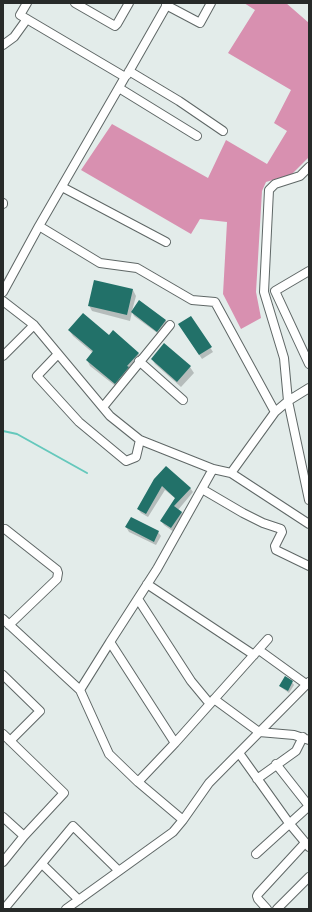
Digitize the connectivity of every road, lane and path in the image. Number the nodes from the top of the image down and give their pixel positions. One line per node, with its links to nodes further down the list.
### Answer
1 (27, 3): 6 (street)
2 (75, 3): 3 (street)
3 (129, 3)
4 (211, 3): 5 (street)
5 (167, 4): 8 (street)
6 (27, 19): 7 (street); 8 (street)
7 (3, 46)
8 (127, 74): 9 (street); 10 (street)
9 (119, 88): 11 (street); 13 (street)
10 (223, 130)
11 (196, 136)
12 (309, 167): 27 (street)
13 (62, 187): 14 (street); 15 (street)
14 (39, 226): 17 (street); 29 (street)
15 (166, 242)
16 (309, 271): 24 (street)
17 (3, 292)
18 (3, 301): 19 (street)
19 (34, 325): 21 (street); 22 (street)
20 (170, 325): 23 (street)
21 (58, 354): 28 (street); 30 (street)
22 (3, 356)
23 (139, 361): 26 (street); 28 (street)
24 (309, 364)
25 (309, 388): 27 (street)
26 (183, 400)
27 (288, 401): 29 (street); 34 (street)
28 (102, 407): 30 (street)
29 (275, 412): 32 (street)
30 (140, 440): 31 (street)
31 (213, 469): 32 (street); 33 (street)
32 (231, 473): 35 (street)
33 (202, 489): 37 (street); 38 (street)
34 (309, 500)
35 (309, 524)
36 (5, 529): 40 (street)
37 (309, 566)
38 (147, 584): 39 (street); 43 (street)
39 (138, 599): 42 (street); 47 (street)
40 (6, 622): 46 (street)
41 (268, 639): 43 (street)
42 (110, 642): 46 (street); 52 (street)
43 (257, 652): 45 (street); 47 (street)
44 (3, 675): 51 (street)
45 (308, 683): 48 (street)
46 (80, 690): 56 (street)
47 (212, 702): 48 (street); 52 (street)
48 (259, 732): 50 (street); 53 (street)
49 (3, 734): 51 (street)
50 (306, 738): 54 (street)
51 (10, 740): 61 (street)
52 (175, 743): 56 (street)
53 (239, 753): 55 (street); 58 (street)
54 (276, 764): 55 (street); 57 (street)
55 (257, 779): 60 (street)
56 (138, 782): 58 (street)
57 (309, 806): 60 (street)
58 (183, 820): 66 (street)
59 (4, 821): 61 (street)
60 (289, 823): 62 (street); 63 (street)
61 (24, 836): 64 (street)
62 (307, 845): 71 (street)
63 (256, 854)
64 (3, 862)
65 (42, 864): 66 (street); 68 (street); 69 (street)
66 (118, 871): 68 (street)
67 (309, 877): 72 (street)
68 (79, 900): 70 (street)
69 (4, 909)
70 (66, 909)
71 (267, 909)
72 (277, 909)

